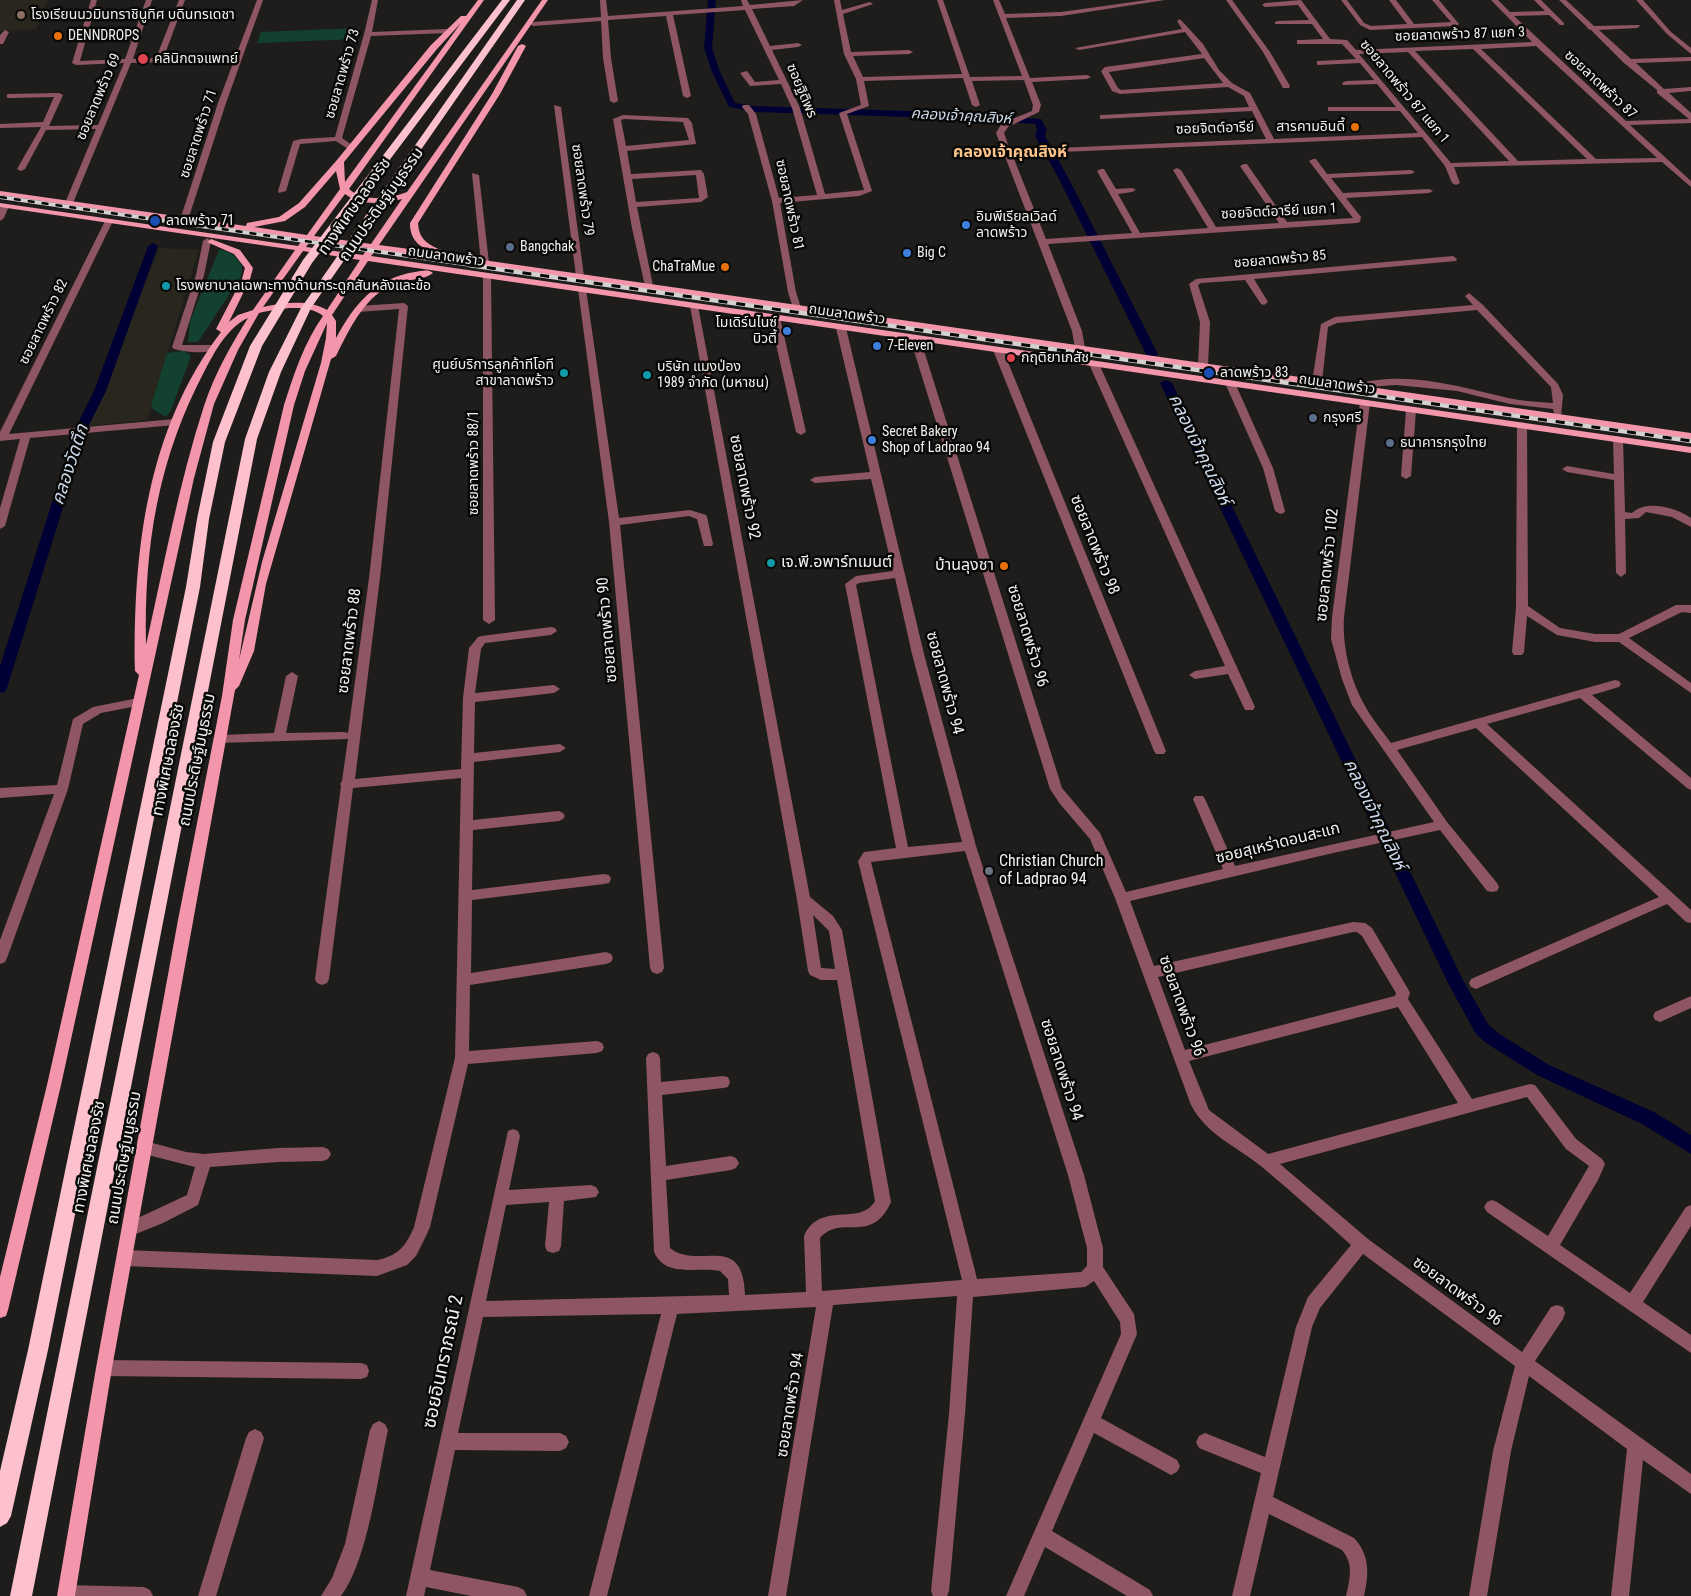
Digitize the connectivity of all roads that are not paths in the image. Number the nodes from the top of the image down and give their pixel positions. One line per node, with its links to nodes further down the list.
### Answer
1 (94, 0): 63 (street)
2 (149, 0): 63 (street, ซอยลาดพร้าว 69)
3 (182, 0): 63 (street)
4 (260, 0): 129 (street, ซอยลาดพร้าว 71)
5 (375, 0): 46 (street, ซอยลาดพร้าว 73)
6 (506, 0): 300 (highway, ทางพิเศษฉลองรัช)
7 (521, 0): 305 (highway, ทางพิเศษฉลองรัช)
8 (545, 0): 30 (main road, ถนนประดิษฐ์มนูธรรม)
9 (603, 0): 34 (street)
10 (800, 0): 25 (street)
11 (837, 0): 31 (street, ซอยฐิติพร)
12 (940, 0): 67 (street)
13 (996, 0): 33 (street)
14 (1162, 0): 33 (street)
15 (1229, 0): 75 (street)
16 (1344, 0): 40 (street)
17 (1392, 0): 40 (street)
18 (1436, 0): 40 (street)
19 (1494, 0): 32 (street, ซอยลาดพร้าว 87)
20 (1537, 0): 29 (street)
21 (1562, 0): 42 (street)
22 (1638, 0): 58 (street)
23 (479, 1): 44 (main road); 205 (main road)
24 (1299, 1): 27 (street); 36 (street)
25 (745, 4): 28 (street); 53 (street, ซอยฐิติพร)
26 (870, 4): 31 (street)
27 (1265, 4)
28 (672, 11): 34 (street); 79 (street)
29 (1549, 12): 32 (street); 39 (street)
30 (537, 13): 37 (main road); 210 (main road, ถนนประดิษฐ์มนูธรรม)
31 (840, 13): 59 (street, ซอยฐิติพร)
32 (1508, 14): 50 (street, ซอยลาดพร้าว 87)
33 (1002, 16): 70 (street)
34 (603, 19): 37 (street); 80 (street)
35 (1180, 21): 43 (street)
36 (1314, 22): 38 (street); 47 (street)
37 (533, 24): 111 (main road)
38 (1277, 24)
39 (1562, 24)
40 (1412, 26)
41 (1637, 26): 42 (street)
42 (1590, 28): 65 (street)
43 (1187, 30): 54 (street); 60 (street)
44 (448, 31): 46 (street); 97 (main road)
45 (5, 32): 48 (street)
46 (368, 34): 95 (street, ซอยลาดพร้าว 73)
47 (1328, 41): 49 (street); 57 (street, ซอยลาดพร้าว 87 แยก 1)
48 (0, 42)
49 (1300, 42)
50 (1538, 44): 52 (street, ซอยลาดพร้าว 87 แยก 3); 90 (street, ซอยลาดพร้าว 87)
51 (798, 45): 53 (street)
52 (1474, 47): 55 (street, ซอยลาดพร้าว 87 แยก 3); 103 (street)
53 (767, 48): 71 (street, ซอยฐิติพร)
54 (1079, 48)
55 (1410, 50): 57 (street, ซอยลาดพร้าว 87 แยก 3); 104 (street, ซอยลาดพร้าว 87 แยก 1)
56 (909, 52): 59 (street)
57 (1354, 52): 62 (street, ซอยลาดพร้าว 87 แยก 1)
58 (1691, 52)
59 (848, 54): 69 (street, ซอยฐิติพร)
60 (1205, 56): 74 (street); 74 (street)
61 (1691, 59): 65 (street)
62 (1361, 60): 64 (street); 72 (street, ซอยลาดพร้าว 87 แยก 1)
63 (128, 62): 93 (street, ซอยลาดพร้าว 69)
64 (1320, 62)
65 (1627, 62): 77 (street)
66 (744, 74): 71 (street)
67 (966, 77): 69 (street); 70 (street); 81 (street)
68 (1087, 77): 70 (street)
69 (860, 79): 123 (street, ซอยฐิติพร)
70 (1028, 79): 99 (street)
71 (783, 82): 123 (street, ซอยฐิติพร)
72 (1378, 82): 73 (street); 86 (street, ซอยลาดพร้าว 87 แยก 1)
73 (1346, 83)
74 (1229, 85): 84 (street)
75 (1286, 86)
76 (1691, 89): 77 (street)
77 (1660, 91): 88 (street)
78 (10, 96): 92 (street)
79 (687, 96)
80 (614, 102)
81 (976, 105)
82 (557, 107): 147 (street, ซอยลาดพร้าว 79)
83 (747, 108): 124 (street, ซอยลาดพร้าว 81)
84 (1253, 109): 87 (street); 96 (street)
85 (1331, 109): 86 (street)
86 (1400, 109): 94 (street, ซอยลาดพร้าว 87 แยก 1)
87 (1104, 117)
88 (1691, 117)
89 (1691, 121): 90 (street)
90 (1622, 123): 100 (street, ซอยลาดพร้าว 87)
91 (0, 126): 92 (street)
92 (45, 126): 93 (street); 107 (street)
93 (100, 126): 125 (street, ซอยลาดพร้าว 69)
94 (1423, 135): 96 (street, ซอยจิตต์อารีย์); 105 (street, ซอยลาดพร้าว 87 แยก 1)
95 (338, 139): 97 (street, ซอยลาดพร้าว 73); 118 (street)
96 (1271, 141): 99 (street, ซอยจิตต์อารีย์)
97 (352, 147): 102 (main road)
98 (623, 149): 98 (street); 114 (street)
99 (1008, 152): 138 (street)
100 (1663, 160): 103 (street, ซอยลาดพร้าว 87 แยก 1); 116 (street, ซอยลาดพร้าว 87)
101 (1313, 161): 113 (street, ซอยจิตต์อารีย์ แยก 1)
102 (340, 162): 111 (main road); 131 (main road)
103 (1594, 162): 104 (street, ซอยลาดพร้าว 87 แยก 1)
104 (1516, 164): 105 (street, ซอยลาดพร้าว 87 แยก 1)
105 (1450, 165): 115 (street, ซอยลาดพร้าว 87 แยก 1)
106 (1244, 166): 132 (street)
107 (21, 169)
108 (1177, 170): 133 (street, ซอยจิตต์อารีย์ แยก 1)
109 (1101, 171): 120 (street)
110 (1411, 172): 113 (street)
111 (446, 173): 143 (main road)
112 (475, 175): 144 (street)
113 (1326, 176): 122 (street, ซอยจิตต์อารีย์ แยก 1)
114 (628, 177): 127 (street); 127 (street)
115 (1456, 183)
116 (1691, 185)
117 (1132, 190): 120 (street)
118 (282, 191)
119 (1429, 191): 122 (street)
120 (1114, 192): 135 (street)
121 (0, 193): 125 (main road, ถนนลาดพร้าว)
122 (1341, 196): 132 (street, ซอยจิตต์อารีย์ แยก 1)
123 (822, 197): 124 (street, ซอยฐิติพร)
124 (776, 201): 157 (street, ซอยลาดพร้าว 81)
125 (69, 203): 129 (main road, ถนนลาดพร้าว)
126 (3, 205): 128 (street); 130 (main road, ถนนลาดพร้าว)
127 (632, 205): 149 (street)
128 (0, 218)
129 (184, 220): 131 (main road, ถนนลาดพร้าว)
130 (108, 221): 134 (main road, ถนนลาดพร้าว); 178 (street, ซอยลาดพร้าว 82)
131 (207, 223): 137 (main road, ถนนลาดพร้าว)
132 (1285, 226): 133 (street, ซอยจิตต์อารีย์ แยก 1)
133 (1214, 230): 135 (street, ซอยจิตต์อารีย์ แยก 1)
134 (188, 234): 136 (main road); 140 (main road, ถนนลาดพร้าว)
135 (1138, 236): 138 (street, ซอยจิตต์อารีย์ แยก 1)
136 (207, 241): 162 (main road); 162 (street)
137 (334, 242): 139 (main road, ถนนลาดพร้าว); 140 (main road)
138 (1043, 242): 163 (street)
139 (364, 246): 141 (main road); 143 (main road, ถนนลาดพร้าว)
140 (324, 253): 141 (main road, ถนนลาดพร้าว)
141 (354, 257): 145 (main road, ถนนลาดพร้าว)
142 (1453, 259): 148 (street, ซอยลาดพร้าว 85)
143 (470, 261): 144 (main road, ถนนลาดพร้าว)
144 (485, 263): 147 (main road, ถนนลาดพร้าว)
145 (455, 272): 146 (main road, ถนนลาดพร้าว); 158 (main road)
146 (487, 276): 150 (main road, ถนนลาดพร้าว); 198 (street, ซอยลาดพร้าว 88/1)
147 (580, 276): 149 (main road, ถนนลาดพร้าว)
148 (1248, 276): 153 (street); 167 (street, ซอยลาดพร้าว 85)
149 (649, 286): 157 (main road, ถนนลาดพร้าว)
150 (582, 289): 155 (main road, ถนนลาดพร้าว); 190 (street, ซอยลาดพร้าว 90)
151 (405, 294): 154 (street, ซอยลาดพร้าว 88)
152 (1469, 296): 156 (street)
153 (1264, 302)
154 (404, 306): 158 (street); 223 (street, ซอยลาดพร้าว 88)
155 (694, 306): 159 (main road, ถนนลาดพร้าว); 239 (street, ซอยลาดพร้าว 92)
156 (1480, 307): 169 (street); 174 (street)
157 (797, 308): 163 (main road, ถนนลาดพร้าว)
158 (358, 309): 168 (main road)
159 (775, 318): 160 (main road, ถนนลาดพร้าว); 177 (street)
160 (841, 328): 161 (main road, ถนนลาดพร้าว); 184 (street, ซอยลาดพร้าว 94)
161 (915, 338): 164 (main road, ถนนลาดพร้าว); 237 (street, ซอยลาดพร้าว 96)
162 (212, 348): 165 (main road)
163 (1080, 348): 167 (main road, ถนนลาดพร้าว)
164 (998, 350): 166 (main road, ถนนลาดพร้าว); 220 (street, ซอยลาดพร้าว 98)
165 (205, 361): 168 (main road); 175 (main road)
166 (1094, 364): 170 (main road, ถนนลาดพร้าว); 202 (street)
167 (1203, 366): 169 (main road, ถนนลาดพร้าว)
168 (321, 376): 210 (main road)
169 (1317, 382): 171 (main road, ถนนลาดพร้าว)
170 (1230, 383): 172 (main road, ถนนลาดพร้าว); 188 (street)
171 (1364, 389): 174 (street)
172 (1365, 403): 173 (main road, ถนนลาดพร้าว); 219 (street, ซอยลาดพร้าว 102)
173 (1411, 410): 176 (main road, ถนนลาดพร้าว); 185 (street)
174 (1558, 412): 180 (main road)
175 (175, 422): 179 (street); 205 (main road)
176 (1522, 425): 181 (main road, ถนนลาดพร้าว); 196 (street)
177 (801, 432)
178 (2, 436): 179 (street)
179 (26, 436): 191 (street)
180 (1691, 436)
181 (1618, 439): 182 (main road, ถนนลาดพร้าว); 186 (street)
182 (1691, 450)
183 (1567, 469): 186 (street)
184 (876, 475): 187 (street); 195 (street, ซอยลาดพร้าว 94)
185 (1406, 476)
186 (1619, 478): 189 (street)
187 (816, 480)
188 (1280, 511)
189 (1620, 515): 192 (street); 194 (street)
190 (614, 522): 193 (street); 243 (street, ซอยลาดพร้าว 90)
191 (0, 526)
192 (1690, 529)
193 (708, 544)
194 (1621, 573)
195 (899, 574): 231 (street, ซอยลาดพร้าว 94); 232 (street)
196 (1522, 608): 200 (street); 201 (street)
197 (1691, 609): 200 (street)
198 (489, 620)
199 (551, 631): 211 (street)
200 (1621, 638): 207 (street)
201 (1518, 652)
202 (1232, 669): 203 (street); 213 (street)
203 (1195, 675)
204 (292, 676): 216 (street)
205 (142, 684): 212 (main road)
206 (1615, 684): 209 (street)
207 (1691, 688)
208 (554, 689): 211 (street)
209 (1582, 693): 214 (street); 224 (street)
210 (228, 696): 217 (main road, ถนนประดิษฐ์มนูธรรม)
211 (469, 698): 221 (street)
212 (138, 702): 225 (street); 283 (main road)
213 (1249, 706)
214 (1478, 723): 219 (street); 238 (street)
215 (344, 736): 216 (street)
216 (279, 737): 217 (street)
217 (220, 739): 260 (main road, ถนนประดิษฐ์มนูธรรม)
218 (560, 748): 221 (street)
219 (1388, 748): 229 (street, ซอยลาดพร้าว 102)
220 (1160, 751)
221 (468, 758): 222 (street)
222 (467, 773): 223 (street); 230 (street)
223 (346, 784): 246 (street, ซอยลาดพร้าว 88)
224 (1691, 785)
225 (62, 789): 226 (street); 241 (street)
226 (0, 793)
227 (1199, 799): 233 (street)
228 (559, 816): 230 (street)
229 (1443, 825): 233 (street, ซอยสุเหร่าดอนสะแก); 235 (street, ซอยลาดพร้าว 102)
230 (466, 826): 236 (street)
231 (970, 846): 232 (street); 276 (street, ซอยลาดพร้าว 94)
232 (903, 852): 277 (street)
233 (1231, 874): 237 (street, ซอยสุเหร่าดอนสะแก)
234 (604, 879): 236 (street)
235 (1492, 887)
236 (465, 896): 247 (street)
237 (1122, 898): 244 (street, ซอยลาดพร้าว 96)
238 (1669, 898): 240 (street); 248 (street)
239 (804, 900): 245 (street, ซอยลาดพร้าว 94); 245 (street, ซอยลาดพร้าว 92)
240 (1691, 918)
241 (0, 958)
242 (606, 958): 247 (street)
243 (656, 968)
244 (1150, 973): 249 (street); 253 (street, ซอยลาดพร้าว 96)
245 (843, 974): 278 (street, ซอยลาดพร้าว 94)
246 (322, 979)
247 (464, 980): 254 (street)
248 (1476, 983)
249 (1401, 1000): 253 (street); 258 (street)
250 (1691, 1002): 251 (street)
251 (1660, 1016)
252 (597, 1047): 254 (street)
253 (1181, 1057): 263 (street, ซอยลาดพร้าว 96)
254 (462, 1058): 275 (street)
255 (653, 1058): 257 (street)
256 (724, 1082): 257 (street)
257 (654, 1088): 265 (street)
258 (1468, 1106): 263 (street); 274 (street)
259 (513, 1136): 268 (street, ซอยอินทราภรณ์ 2)
260 (145, 1148): 262 (street); 271 (main road, ถนนประดิษฐ์มนูธรรม)
261 (323, 1154): 262 (street)
262 (204, 1161): 271 (street)
263 (1266, 1161): 272 (street, ซอยลาดพร้าว 96)
264 (731, 1164): 265 (street)
265 (659, 1174): 279 (street)
266 (591, 1192): 267 (street)
267 (557, 1194): 268 (street); 273 (street)
268 (500, 1198): 282 (street, ซอยอินทราภรณ์ 2)
269 (1492, 1207): 274 (street)
270 (1691, 1212): 280 (street)
271 (131, 1229): 275 (main road, ถนนประดิษฐ์มนูธรรม)
272 (1362, 1244): 286 (street, ซอยลาดพร้าว 96); 297 (street)
273 (553, 1246)
274 (1550, 1247): 280 (street)
275 (125, 1258): 287 (main road, ถนนประดิษฐ์มนูธรรม)
276 (1095, 1269): 277 (street); 289 (street)
277 (969, 1289): 278 (street); 303 (street)
278 (820, 1299): 279 (street); 312 (street, ซอยลาดพร้าว 94)
279 (738, 1303): 281 (street)
280 (1632, 1304): 285 (street)
281 (672, 1306): 282 (street); 311 (street)
282 (477, 1309): 292 (street, ซอยอินทราภรณ์ 2)
283 (0, 1310)
284 (1557, 1313): 286 (street)
285 (1691, 1345)
286 (1524, 1364): 295 (street, ซอยลาดพร้าว 96); 317 (street)
287 (104, 1368): 288 (street); 304 (main road, ถนนประดิษฐ์มนูธรรม)
288 (361, 1371)
289 (1090, 1422): 296 (street); 301 (street)
290 (379, 1430): 308 (street)
291 (255, 1438): 307 (street)
292 (449, 1441): 293 (street); 302 (street, ซอยอินทราภรณ์ 2)
293 (560, 1442)
294 (1205, 1442): 297 (street)
295 (1636, 1447): 298 (street, ซอยลาดพร้าว 96); 318 (street)
296 (1172, 1466)
297 (1270, 1468): 299 (street)
298 (1691, 1485)
299 (1262, 1501): 315 (street); 316 (street)
300 (0, 1516)
301 (1042, 1535): 313 (street); 314 (street)
302 (420, 1577): 309 (street, ซอยอินทราภรณ์ 2); 310 (street)
303 (940, 1591)
304 (66, 1595): 306 (street)
305 (20, 1596)
306 (144, 1596)
307 (207, 1596)
308 (330, 1596)
309 (415, 1596)
310 (518, 1596)
311 (598, 1596)
312 (777, 1596)
313 (1015, 1596)
314 (1144, 1596)
315 (1241, 1596)
316 (1356, 1596)
317 (1478, 1596)
318 (1620, 1596)

